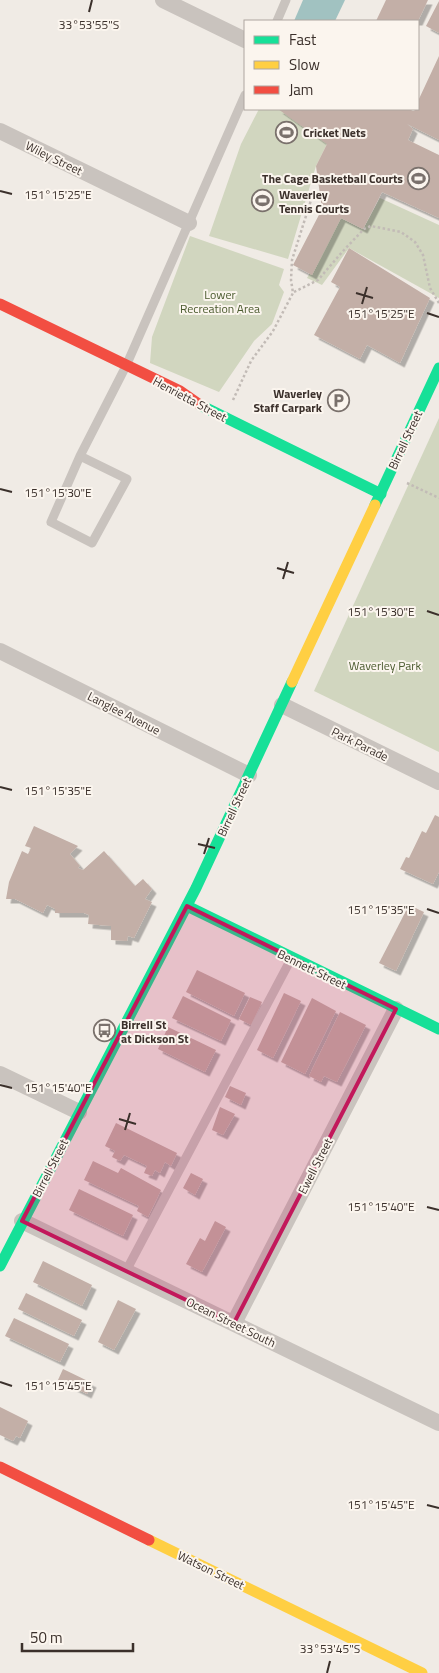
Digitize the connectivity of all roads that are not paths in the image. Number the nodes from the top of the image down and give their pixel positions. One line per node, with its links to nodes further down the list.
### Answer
1 (162, 0): 4 (street)
2 (286, 0): 3 (lane)
3 (277, 20)
4 (244, 40)
5 (244, 98): 7 (lane)
6 (0, 132): 7 (street, Wiley Street)
7 (189, 223): 9 (lane)
8 (0, 304): 9 (main road, Henrietta Street)
9 (126, 366): 11 (lane); 12 (main road, Henrietta Street)
10 (439, 368): 12 (main road, Birrell Street)
11 (80, 456): 11 (lane)
12 (380, 494): 14 (main road, Birrell Street)
13 (0, 650): 15 (street, Langlee Avenue)
14 (282, 705): 15 (main road, Birrell Street); 16 (street, Park Parade)
15 (249, 775): 17 (main road, Birrell Street)
16 (439, 782)
17 (187, 906): 18 (main road, Bennett Street); 22 (main road, Birrell Street)
18 (291, 959): 19 (main road, Bennett Street); 25 (lane)
19 (396, 1009): 20 (main road, Bennett Street); 26 (street, Ewell Street)
20 (439, 1029)
21 (0, 1074): 22 (street)
22 (79, 1112): 23 (main road, Birrell Street)
23 (22, 1221): 24 (main road, Birrell Street); 25 (street, Ocean Street South)
24 (0, 1266)
25 (126, 1271): 26 (street, Ocean Street South)
26 (234, 1323): 27 (street, Ocean Street South)
27 (439, 1423)
28 (0, 1467): 29 (main road, Watson Street)
29 (422, 1673)

